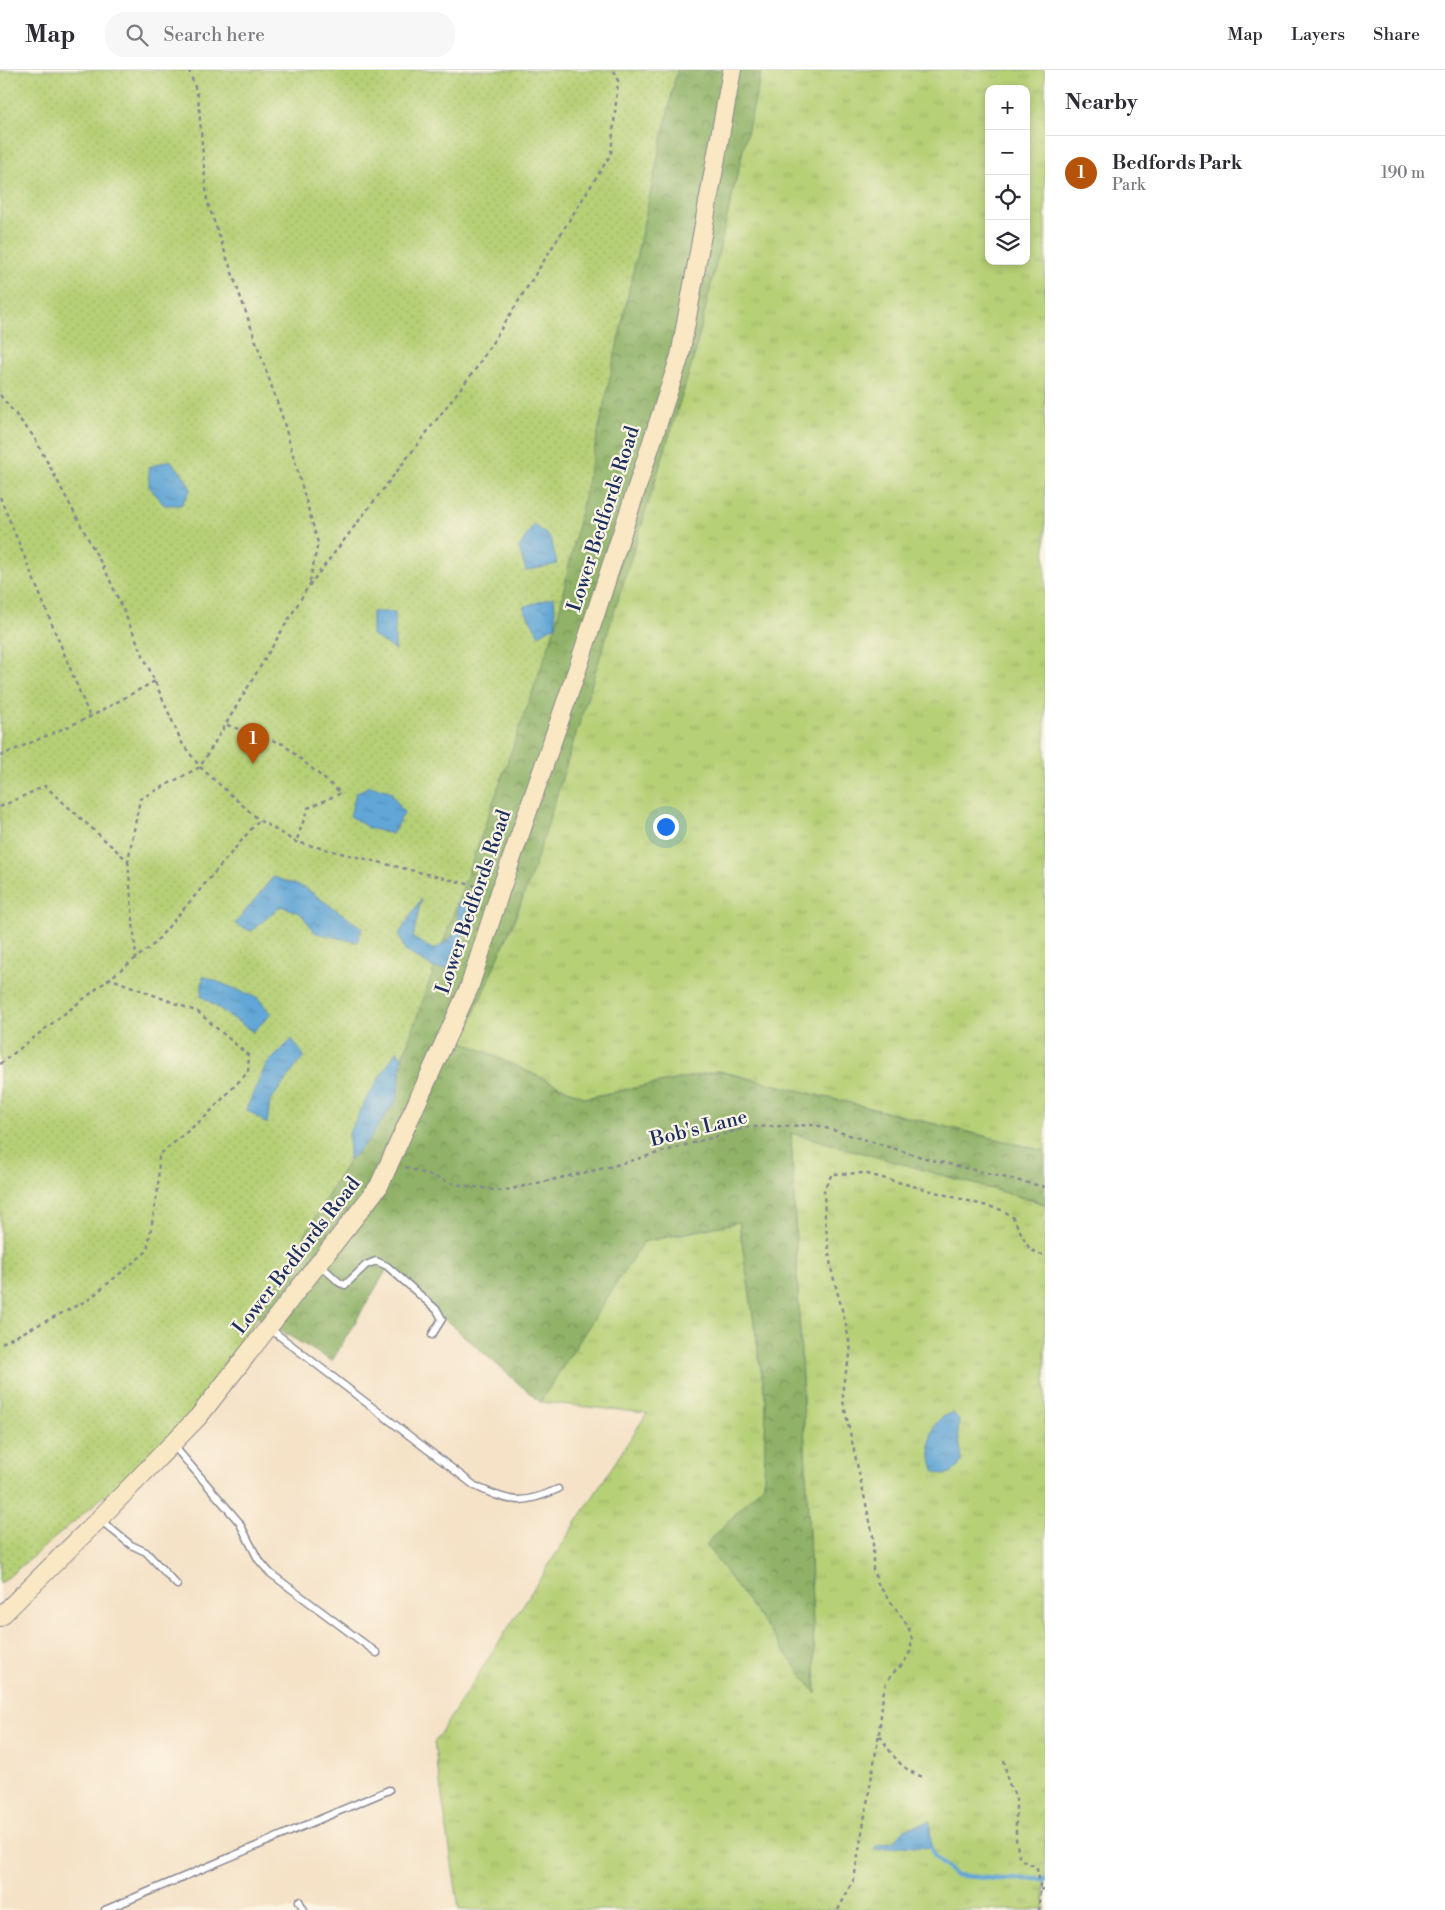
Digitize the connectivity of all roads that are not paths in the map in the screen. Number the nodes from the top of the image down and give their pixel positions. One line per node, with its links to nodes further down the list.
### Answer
1 (732, 70): 2 (street, Lower Bedfords Road)
2 (318, 1263): 3 (street, Lower Bedfords Road); 4 (lane)
3 (268, 1327): 5 (street, Lower Bedfords Road); 6 (lane)
4 (432, 1335)
5 (172, 1444): 7 (street, Lower Bedfords Road); 10 (lane)
6 (558, 1489)
7 (100, 1519): 8 (lane); 9 (street, Lower Bedfords Road)
8 (177, 1585)
9 (0, 1617)
10 (377, 1653)
11 (390, 1790): 13 (lane)
12 (300, 1901): 14 (lane)
13 (105, 1910)
14 (304, 1910)

